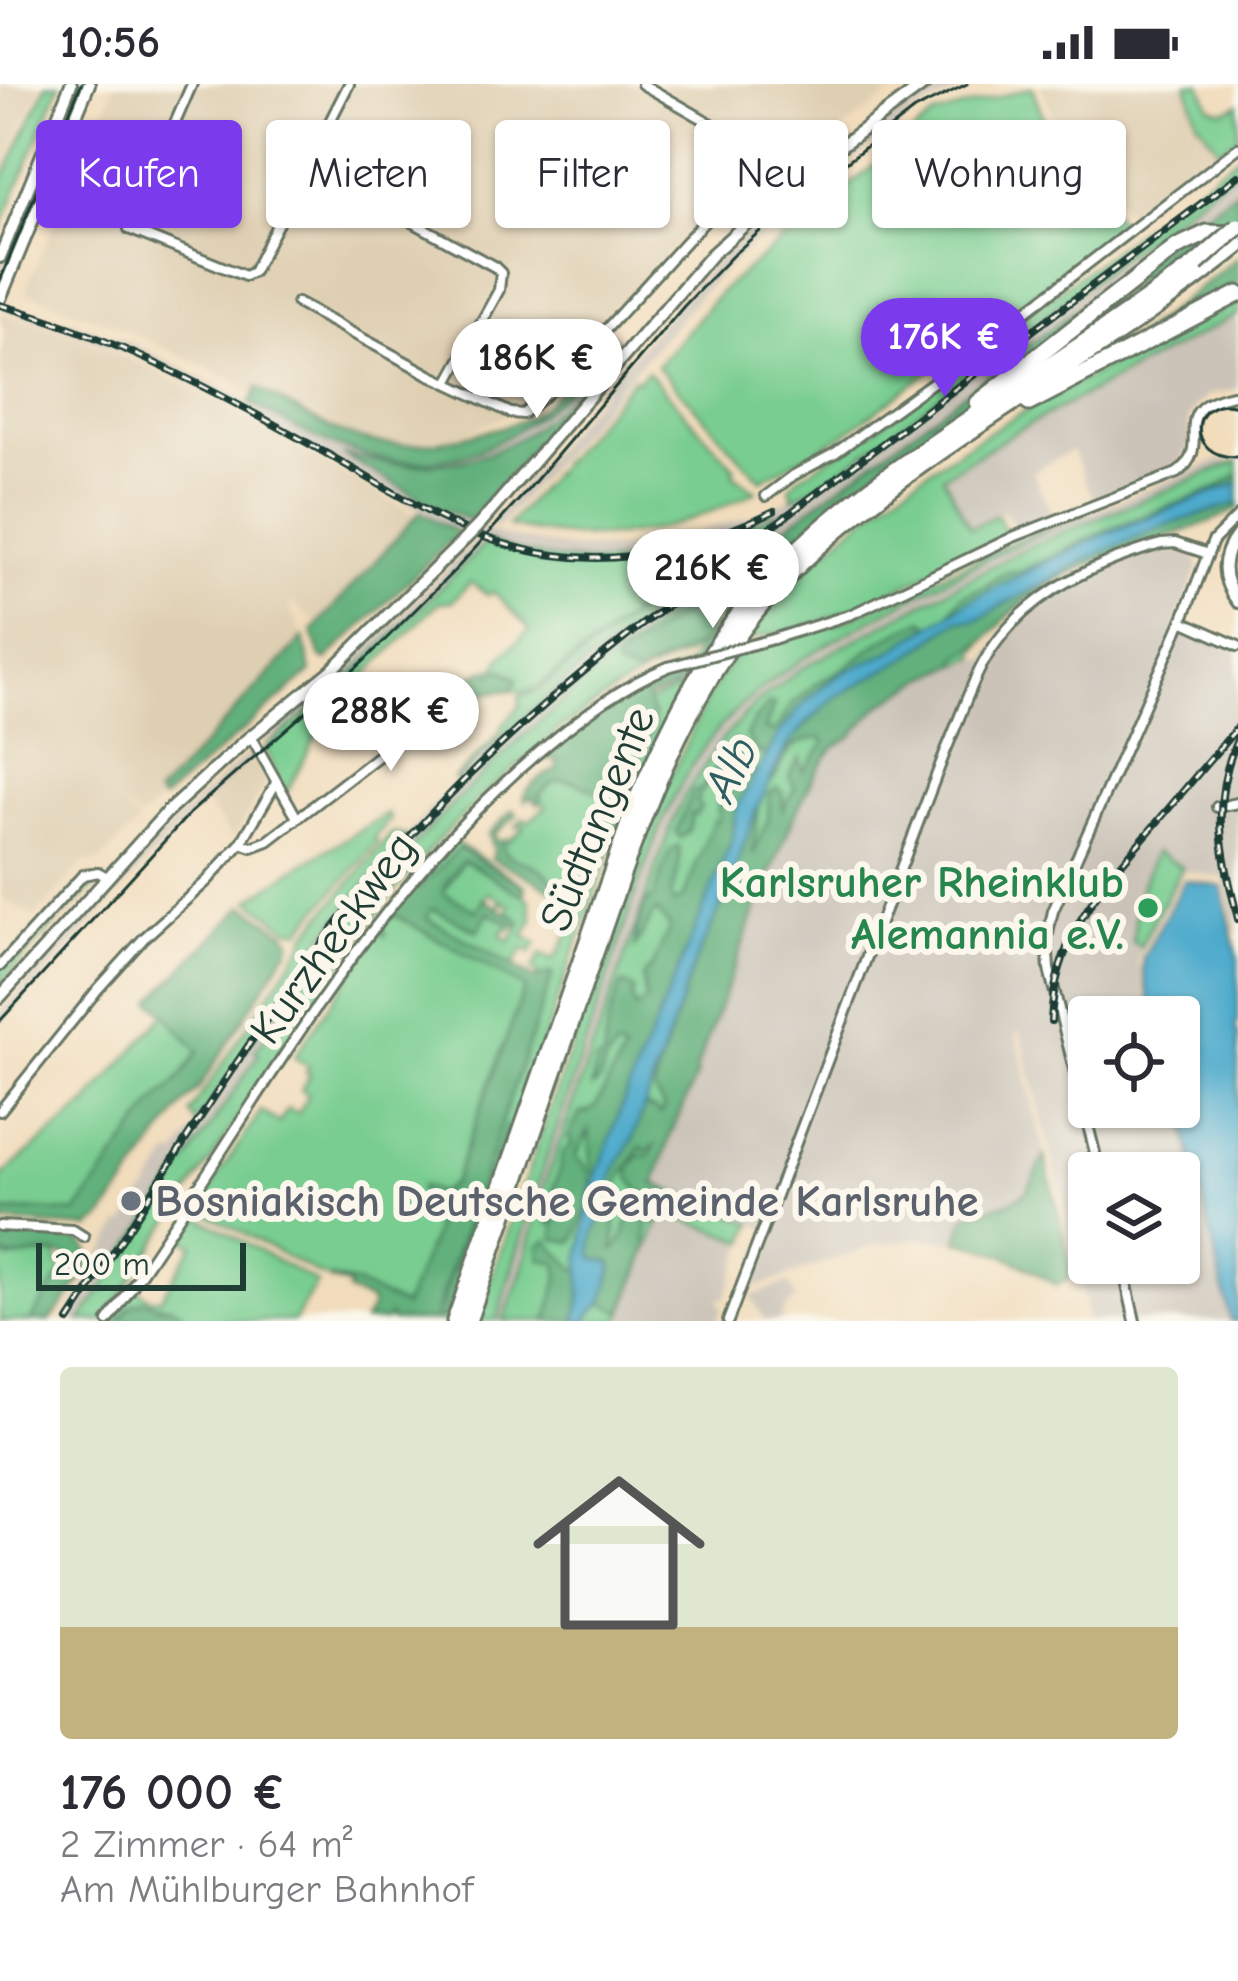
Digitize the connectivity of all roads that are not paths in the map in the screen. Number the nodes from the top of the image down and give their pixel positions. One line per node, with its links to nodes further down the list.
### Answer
1 (71, 84): 17 (main road)
2 (89, 84): 20 (main road)
3 (192, 84): 11 (street)
4 (349, 84): 7 (street)
5 (642, 84): 8 (street)
6 (925, 84): 9 (main road)
7 (331, 120)
8 (706, 120)
9 (848, 141)
10 (1238, 148): 26 (street)
11 (276, 228)
12 (424, 228): 22 (street)
13 (699, 228): 22 (street)
14 (741, 228): 34 (main road, bridge)
15 (1238, 230): 18 (highway, Südtangente, bridge); 25 (highway)
16 (1238, 246): 18 (highway, Südtangente)
17 (0, 257)
18 (1199, 270): 24 (highway, Südtangente); 25 (highway, Südtangente)
19 (1238, 293): 24 (highway)
20 (1, 297)
21 (297, 303): 22 (street)
22 (449, 381)
23 (1238, 394): 48 (street, Kurzheckweg, bridge)
24 (983, 424): 50 (highway, Südtangente)
25 (946, 434): 49 (highway, Südtangente)
26 (766, 496)
27 (1238, 516): 29 (street)
28 (1238, 534): 30 (main road)
29 (1208, 554): 31 (street); 51 (street)
30 (1238, 602)
31 (1182, 621): 32 (street); 44 (street)
32 (1238, 646)
33 (448, 688): 38 (street)
34 (251, 736): 35 (street); 40 (main road)
35 (276, 783): 38 (street); 39 (street)
36 (1238, 803): 37 (street)
37 (1217, 807)
38 (296, 818): 39 (street)
39 (238, 846): 43 (street)
40 (106, 877): 41 (street); 42 (main road)
41 (0, 966)
42 (0, 997)
43 (0, 1111)
44 (1095, 1152)
45 (0, 1226): 46 (street)
46 (84, 1237)
47 (1127, 1284): 52 (street)
48 (108, 1321)
49 (455, 1321)
50 (468, 1321)
51 (728, 1321)
52 (1135, 1321)

